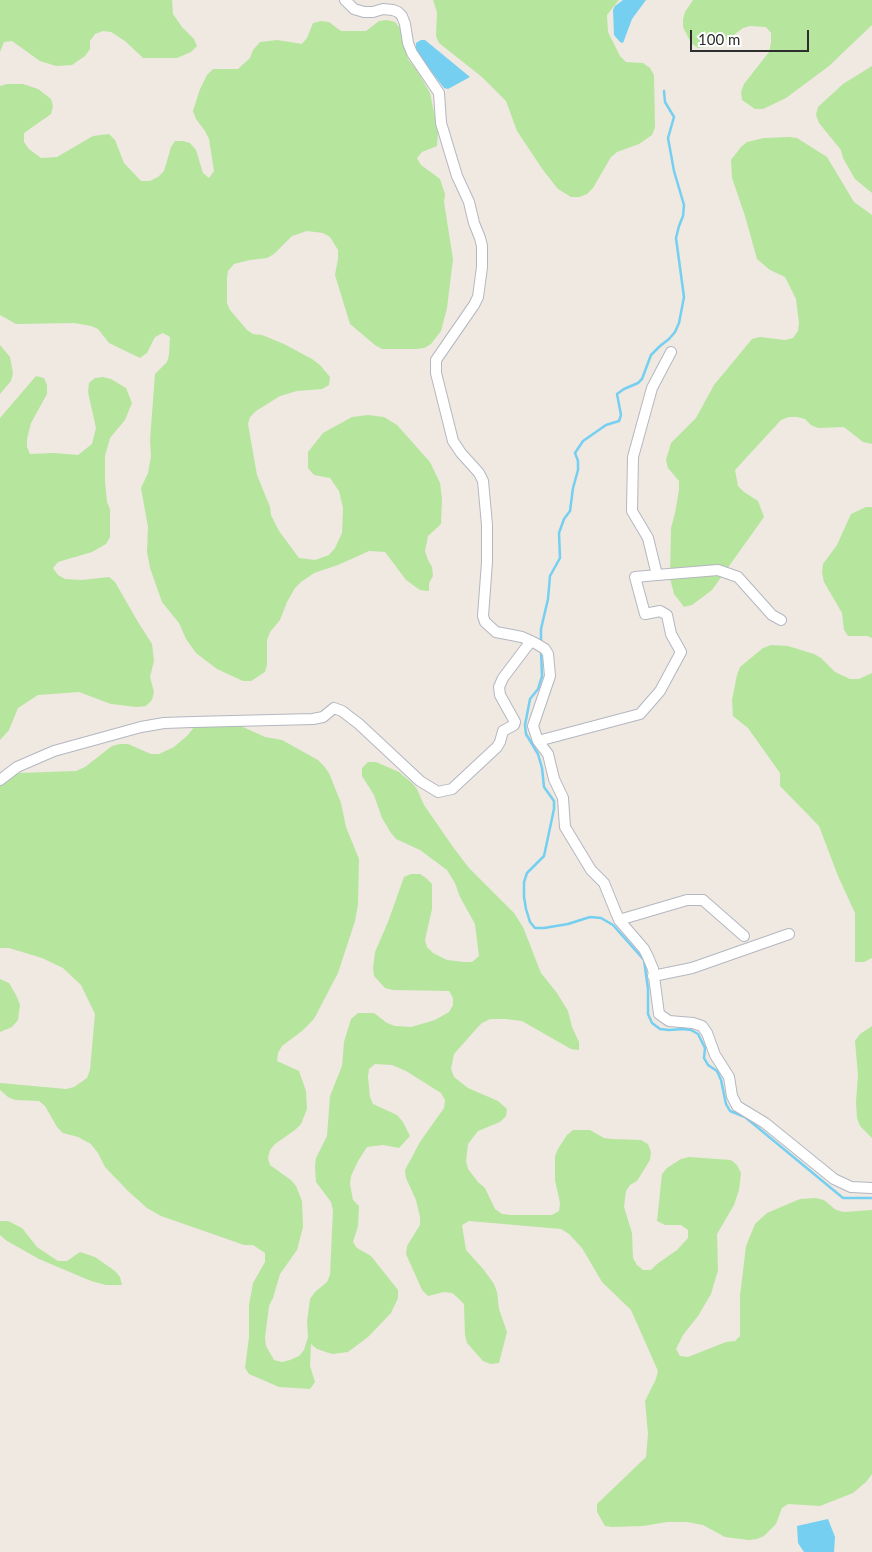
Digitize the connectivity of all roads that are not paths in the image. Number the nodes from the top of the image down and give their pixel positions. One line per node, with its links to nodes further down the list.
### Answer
1 (345, 0): 5 (street)
2 (670, 352): 3 (street)
3 (657, 575): 4 (street); 6 (street)
4 (781, 620)
5 (533, 642): 6 (street); 7 (street)
6 (538, 741): 8 (street)
7 (0, 780)
8 (619, 920): 10 (street); 11 (street)
9 (789, 934): 11 (street)
10 (744, 936)
11 (653, 976): 12 (street)
12 (872, 1188)

